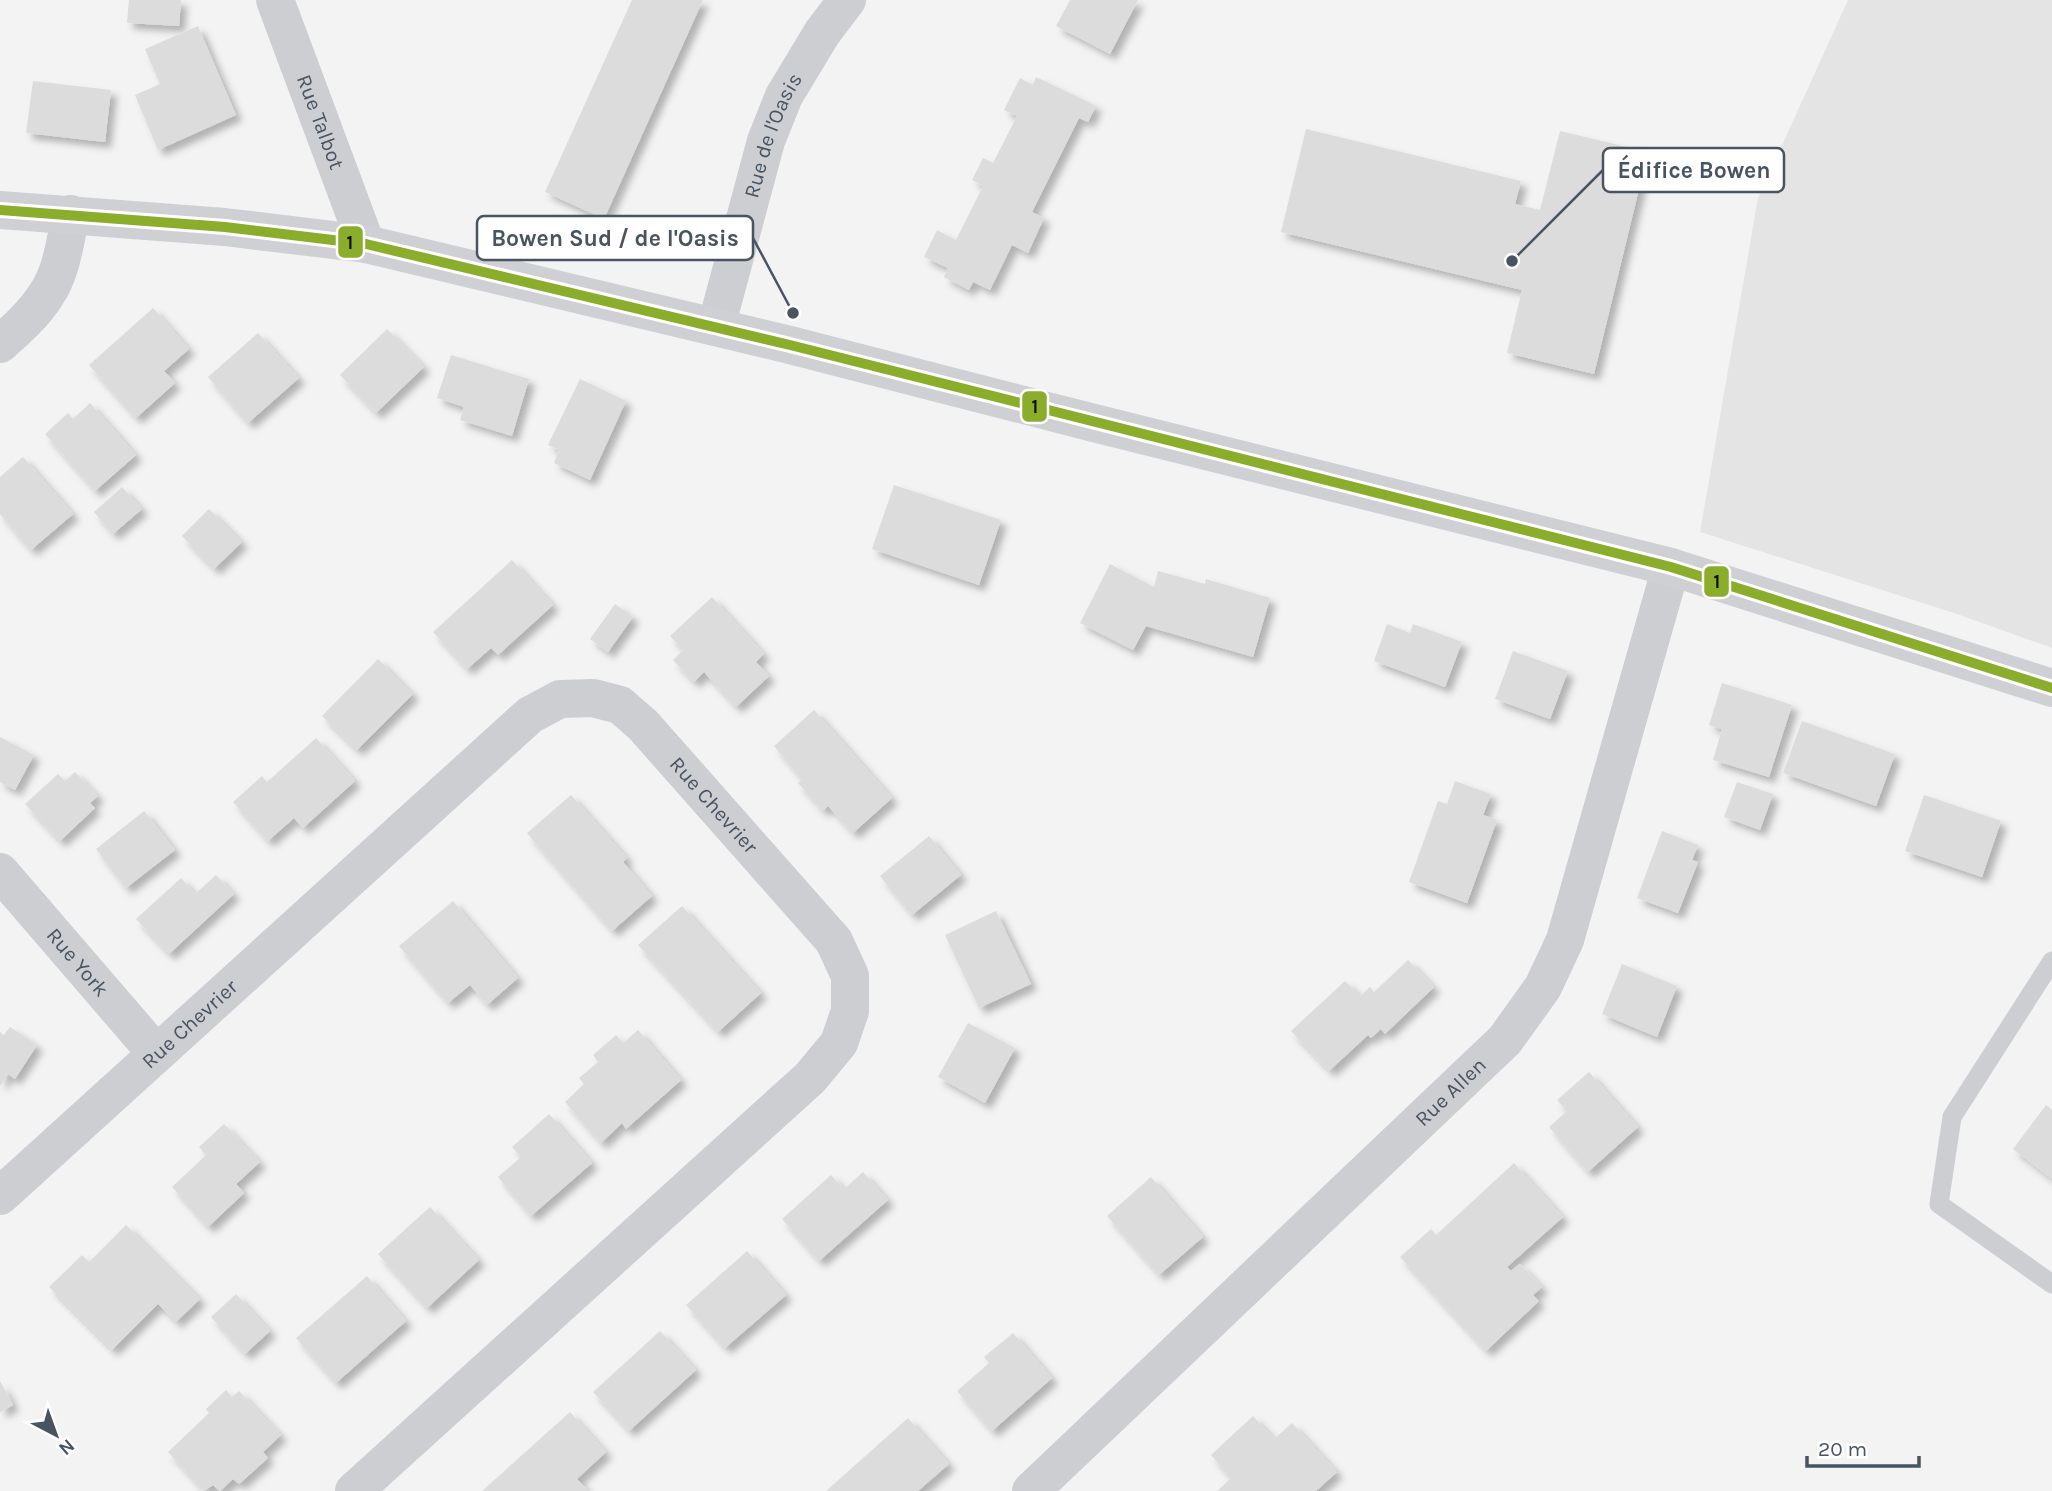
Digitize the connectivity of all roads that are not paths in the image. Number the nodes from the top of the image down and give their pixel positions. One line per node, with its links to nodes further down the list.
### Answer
1 (275, 0): 5 (street, Rue Talbot)
2 (847, 0): 6 (street, Rue de l'Oasis)
3 (0, 210): 4 (street)
4 (71, 214): 5 (street); 7 (street)
5 (366, 244): 6 (street)
6 (716, 327): 8 (street)
7 (0, 344)
8 (1671, 567): 9 (street); 16 (street, Rue Allen)
9 (2052, 688)
10 (0, 872): 12 (street, Rue York)
11 (2052, 961): 14 (lane)
12 (156, 1053): 13 (street, Rue Chevrier); 15 (street, Rue Chevrier)
13 (0, 1196)
14 (2052, 1284)
15 (354, 1491)
16 (1031, 1491)

